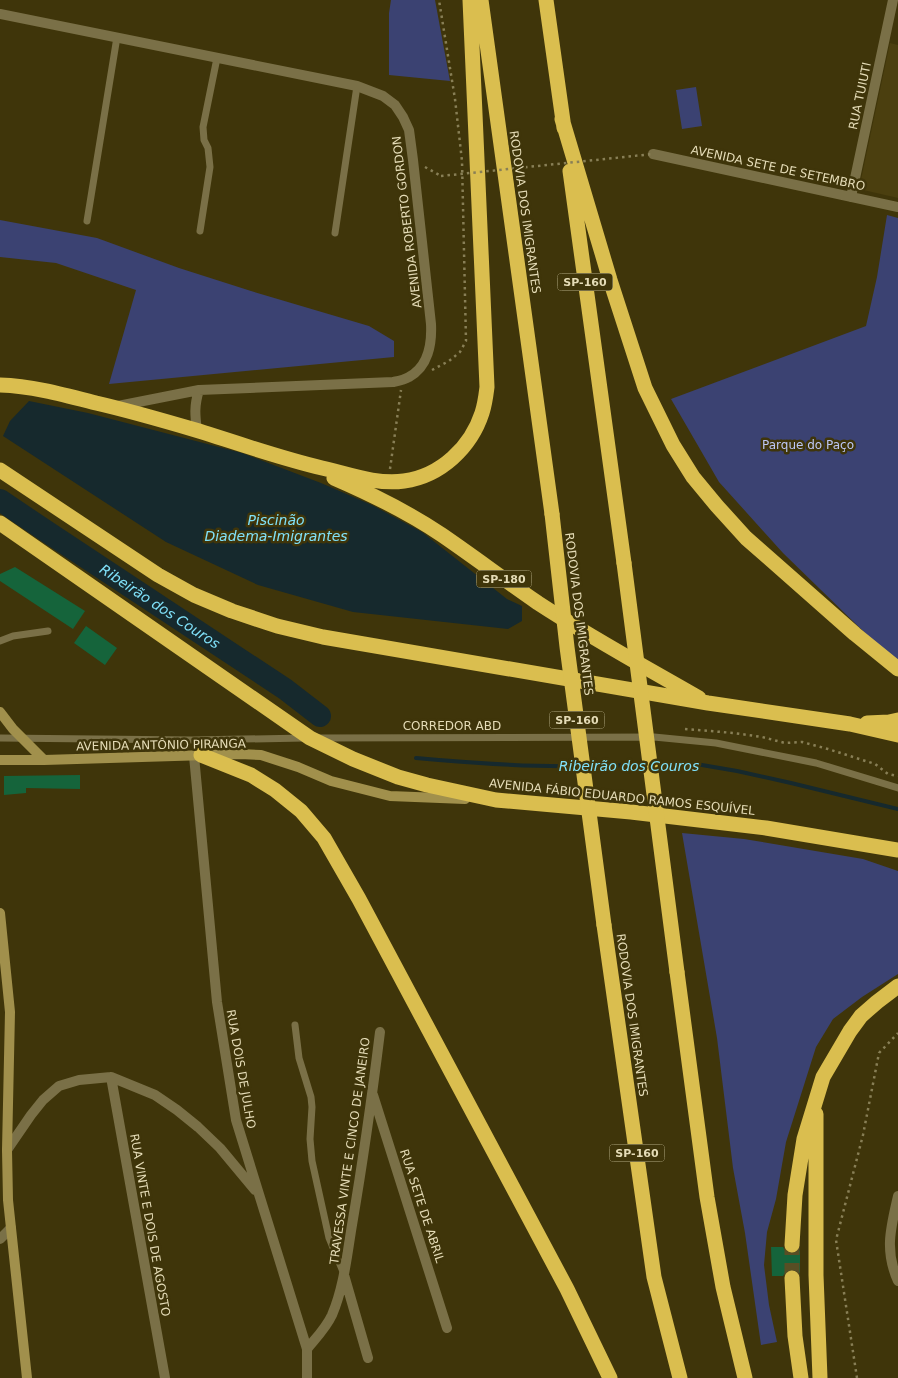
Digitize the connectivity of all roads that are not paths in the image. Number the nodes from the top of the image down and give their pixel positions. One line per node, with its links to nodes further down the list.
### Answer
1 (470, 0): 20 (highway)
2 (480, 0): 63 (highway, RODOVIA DOS IMIGRANTES / SP-160, bridge)
3 (546, 0): 9 (highway, SP-160)
4 (893, 0): 11 (street, RUA TUIUTI)
5 (0, 14): 6 (street, AVENIDA ROBERTO GORDON)
6 (117, 37): 7 (street, AVENIDA ROBERTO GORDON); 13 (lane)
7 (217, 58): 8 (street, AVENIDA ROBERTO GORDON); 14 (lane)
8 (358, 86): 15 (lane); 17 (street, AVENIDA ROBERTO GORDON)
9 (562, 119): 25 (highway); 64 (highway, SP-160, bridge)
10 (653, 154): 11 (street, AVENIDA SETE DE SETEMBRO)
11 (850, 197): 12 (street, AVENIDA SETE DE SETEMBRO)
12 (898, 207)
13 (87, 221)
14 (200, 231)
15 (335, 232)
16 (2, 385): 18 (highway, SP-180)
17 (199, 390): 18 (street, AVENIDA ROBERTO GORDON); 19 (street)
18 (112, 407): 19 (highway, SP-180)
19 (197, 431): 20 (highway, SP-180)
20 (296, 462): 26 (highway, SP-180)
21 (0, 470): 26 (highway)
22 (0, 523): 33 (highway, AVENIDA FÁBIO EDUARDO RAMOS ESQUÍVEL)
23 (48, 631): 24 (lane)
24 (0, 641)
25 (898, 669)
26 (708, 703): 29 (highway, SP-180)
27 (0, 712): 32 (main road)
28 (898, 720): 29 (highway)
29 (850, 724): 30 (highway, SP-180)
30 (898, 735)
31 (0, 738): 32 (lane, CORREDOR ABD)
32 (22, 738): 33 (lane, CORREDOR ABD); 36 (main road)
33 (310, 738): 37 (lane, CORREDOR ABD); 38 (highway, AVENIDA FÁBIO EDUARDO RAMOS ESQUÍVEL)
34 (197, 755): 36 (main road, AVENIDA ANTÔNIO PIRANGA); 38 (main road, AVENIDA ANTÔNIO PIRANGA); 48 (street, RUA DOIS DE JULHO); 62 (highway)
35 (0, 760): 36 (main road, AVENIDA ANTÔNIO PIRANGA)
36 (44, 760)
37 (898, 788)
38 (496, 800): 39 (highway, AVENIDA FÁBIO EDUARDO RAMOS ESQUÍVEL)
39 (898, 850)
40 (0, 913): 47 (main road)
41 (898, 986): 46 (highway)
42 (295, 1025): 53 (lane, TRAVESSA VINTE E CINCO DE JANEIRO)
43 (380, 1032): 45 (street, TRAVESSA VINTE E CINCO DE JANEIRO)
44 (111, 1077): 47 (street); 48 (street); 60 (street, RUA VINTE E DOIS DE AGOSTO)
45 (372, 1092): 53 (street, TRAVESSA VINTE E CINCO DE JANEIRO); 56 (street, RUA SETE DE ABRIL)
46 (817, 1100): 52 (highway); 66 (highway)
47 (7, 1150): 50 (main road)
48 (258, 1195): 57 (street, RUA DOIS DE JULHO)
49 (898, 1196): 55 (street)
50 (11, 1228): 51 (street); 59 (main road)
51 (0, 1239)
52 (792, 1245)
53 (344, 1274): 57 (street, TRAVESSA VINTE E CINCO DE JANEIRO); 58 (street, TRAVESSA VINTE E CINCO DE JANEIRO)
54 (792, 1278): 65 (highway)
55 (898, 1281)
56 (448, 1328)
57 (307, 1349): 61 (street, RUA DOIS DE JULHO)
58 (368, 1358)
59 (26, 1378)
60 (165, 1378)
61 (307, 1378)
62 (610, 1378)
63 (680, 1378)
64 (744, 1378)
65 (801, 1378)
66 (820, 1378)

